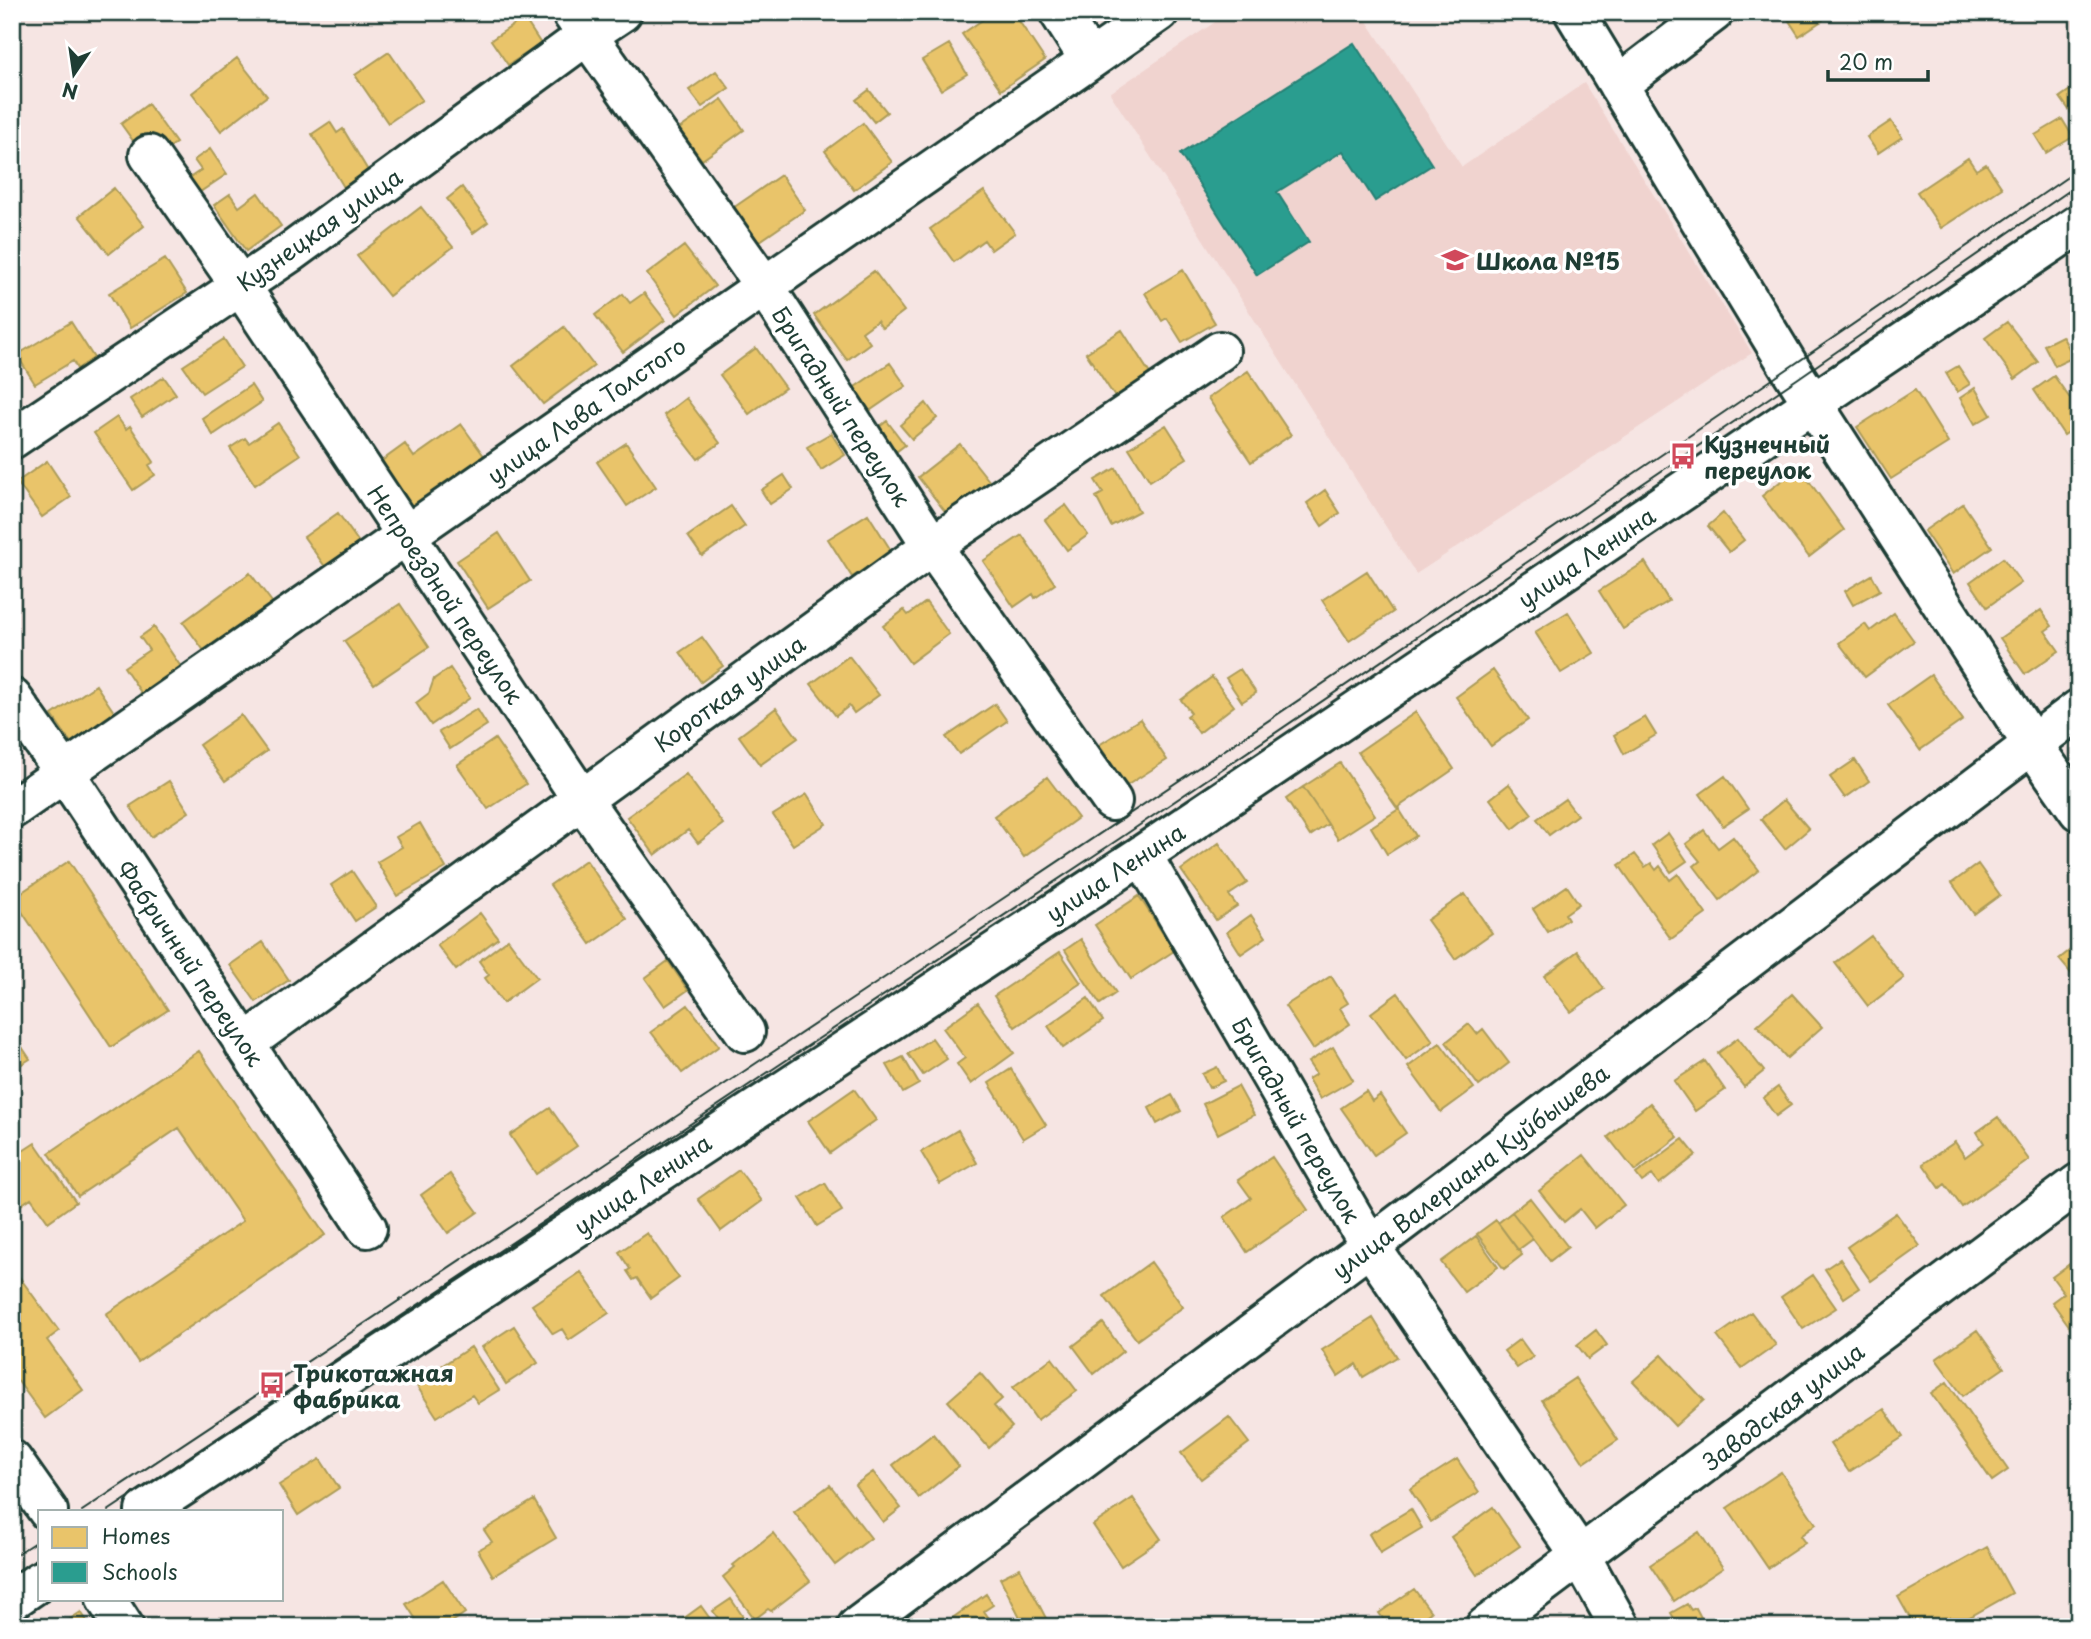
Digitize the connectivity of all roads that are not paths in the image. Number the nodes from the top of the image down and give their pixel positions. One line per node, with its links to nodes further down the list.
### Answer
1 (622, 12): 6 (street, Кузнецкая улица)
2 (1059, 12): 7 (street)
3 (1159, 12): 7 (street, улица Льва Толстого)
4 (1574, 12): 8 (street)
5 (1714, 12): 8 (street)
6 (578, 24): 11 (street, Кузнецкая улица); 12 (street, Бригадный переулок)
7 (1089, 60): 12 (street, улица Льва Толстого)
8 (1618, 85): 14 (street)
9 (149, 155): 11 (street, Непроездной переулок)
10 (2079, 223): 14 (street, улица Ленина)
11 (240, 285): 15 (street, Кузнецкая улица); 16 (street, Непроездной переулок)
12 (765, 287): 16 (street, улица Льва Толстого); 17 (street, Бригадный переулок)
13 (1220, 351): 17 (street, Короткая улица)
14 (1814, 404): 20 (street); 26 (street, улица Ленина)
15 (12, 439)
16 (407, 534): 21 (street, улица Льва Толстого); 22 (street, Непроездной переулок)
17 (933, 546): 22 (street, Короткая улица); 23 (street, Бригадный переулок)
18 (12, 698): 21 (street, Фабричный переулок)
19 (2079, 709): 20 (street, улица Валериана Куйбышева)
20 (2032, 744): 25 (street); 31 (street, улица Валериана Куйбышева)
21 (65, 773): 24 (street, улица Льва Толстого); 28 (street, Фабричный переулок)
22 (581, 798): 27 (street, Непроездной переулок); 28 (street, Короткая улица)
23 (1112, 801)
24 (12, 809)
25 (2079, 811)
26 (1142, 855): 31 (street, Бригадный переулок); 34 (street, улица Ленина)
27 (746, 1032)
28 (244, 1044): 30 (street, Фабричный переулок)
29 (2079, 1183): 35 (street, Заводская улица)
30 (367, 1228)
31 (1370, 1247): 35 (street, Бригадный переулок); 40 (street, улица Валериана Куйбышева)
32 (12, 1460): 33 (street)
33 (47, 1510)
34 (147, 1510)
35 (1581, 1557): 41 (street, Заводская улица); 42 (street, Бригадный переулок)
36 (38, 1582): 37 (street)
37 (12, 1600)
38 (107, 1600): 39 (street)
39 (124, 1627)
40 (857, 1627)
41 (1485, 1627)
42 (1620, 1627)

